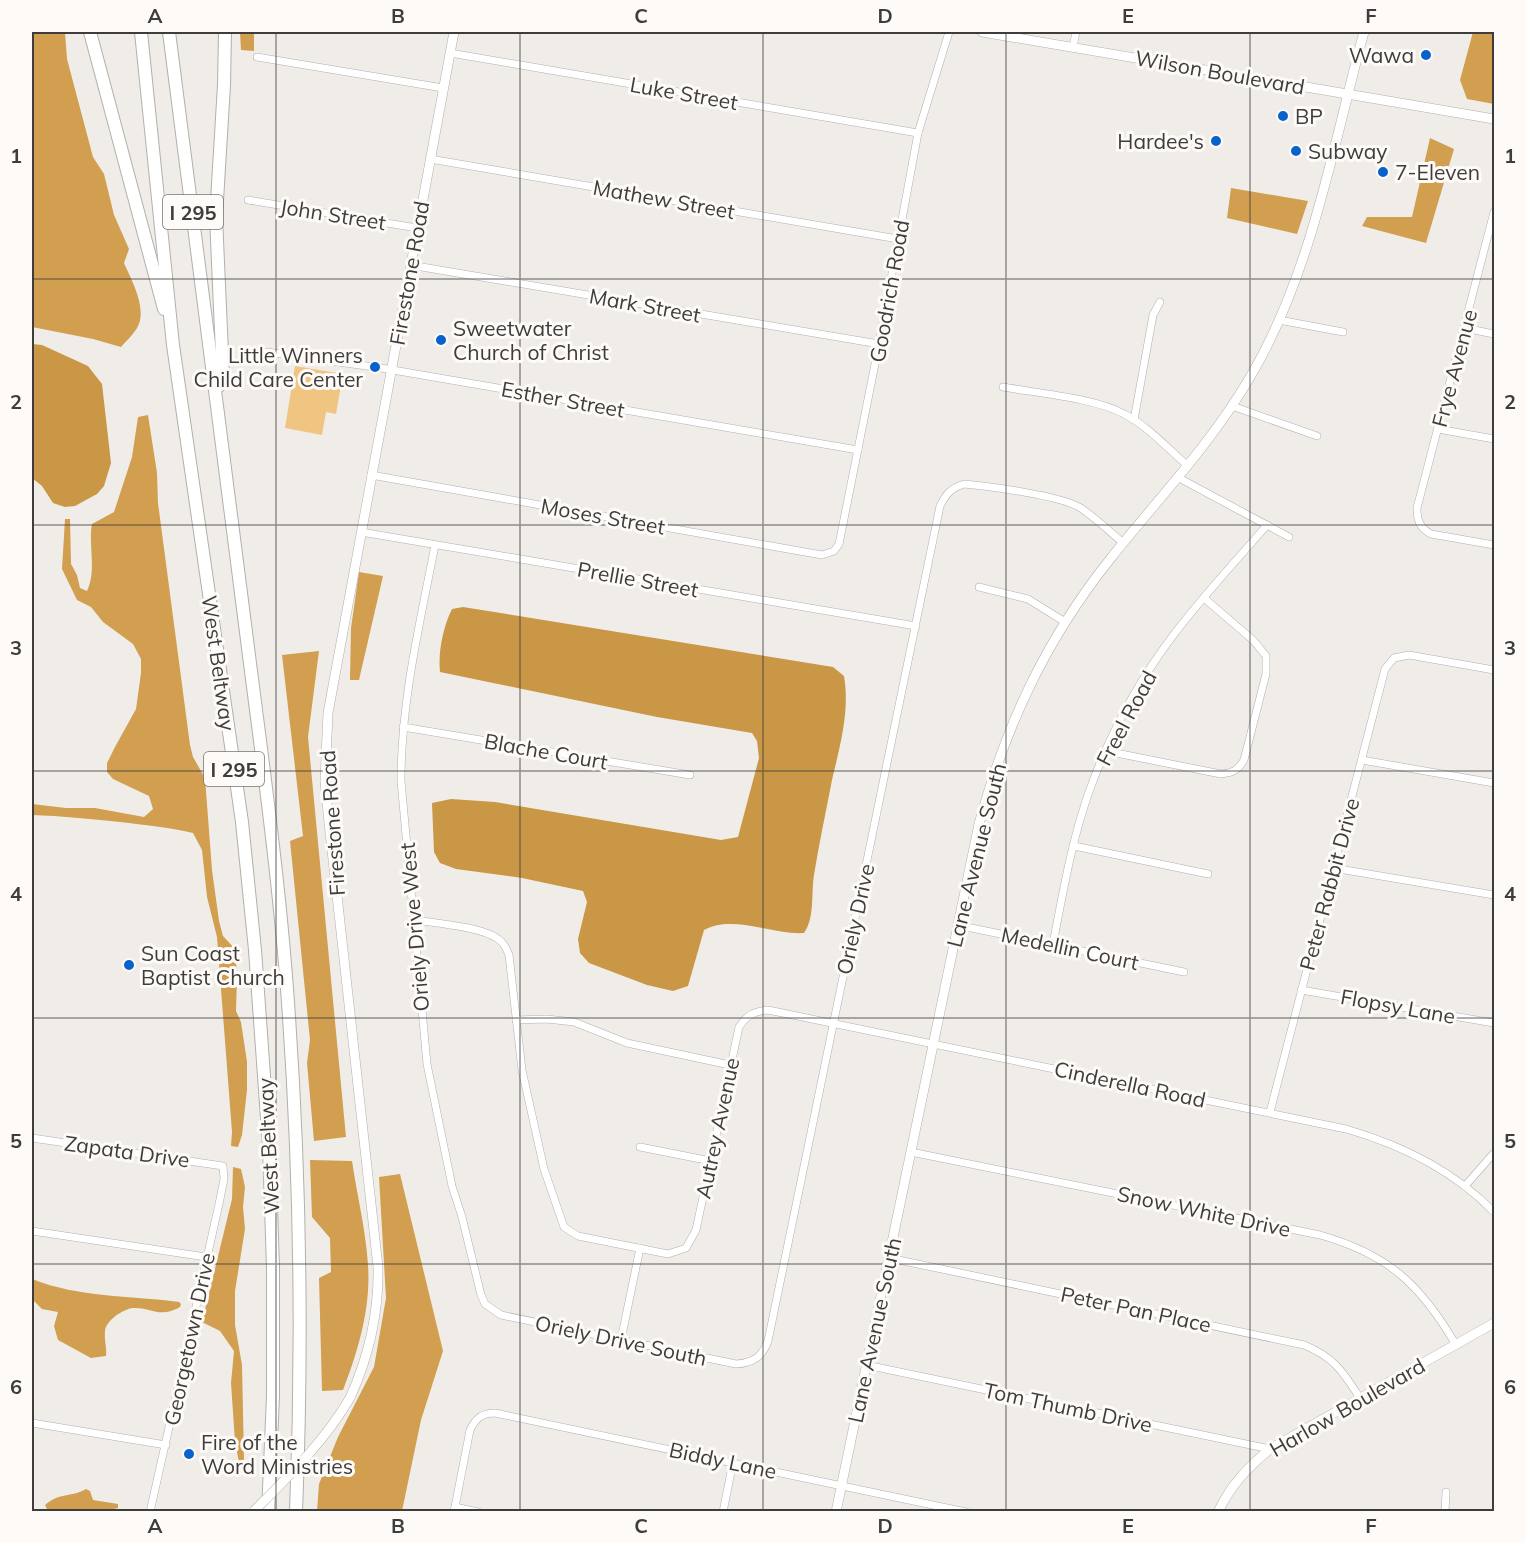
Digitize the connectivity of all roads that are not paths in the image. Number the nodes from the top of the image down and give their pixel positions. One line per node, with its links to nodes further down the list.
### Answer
1 (90, 32): 30 (highway)
2 (141, 32): 30 (highway, West Beltway / I 295)
3 (169, 32): 34 (highway, West Beltway / I 295)
4 (225, 32): 34 (highway)
5 (454, 32): 11 (street, Firestone Road)
6 (949, 32): 16 (street, Goodrich Road)
7 (982, 32): 10 (street, Wilson Boulevard)
8 (1076, 32): 10 (street)
9 (1364, 32): 14 (street, Lane Avenue South)
10 (1073, 47): 14 (street, Wilson Boulevard)
11 (450, 53): 13 (street, Firestone Road); 16 (street, Luke Street)
12 (257, 57): 13 (street)
13 (443, 88): 17 (street, Firestone Road)
14 (1348, 94): 15 (street, Wilson Boulevard); 25 (street, Lane Avenue South)
15 (1494, 119)
16 (918, 133): 22 (street, Goodrich Road)
17 (430, 159): 20 (street, Firestone Road); 22 (street, Mathew Street)
18 (248, 200): 20 (street, John Street)
19 (1494, 213): 21 (street, Frye Avenue)
20 (417, 228): 23 (street, Firestone Road)
21 (1492, 228): 26 (street, Frye Avenue)
22 (898, 238): 29 (street, Goodrich Road)
23 (410, 265): 29 (street, Mark Street); 32 (street, Firestone Road)
24 (1160, 302): 36 (street)
25 (1278, 320): 27 (street); 35 (street, Lane Avenue South)
26 (1464, 328): 28 (street); 37 (street, Frye Avenue)
27 (1342, 332)
28 (1494, 334)
29 (879, 344): 40 (street, Goodrich Road)
30 (173, 345): 105 (highway, West Beltway / I 295)
31 (267, 352): 32 (street, Esther Street)
32 (391, 369): 40 (street, Esther Street); 42 (street, Firestone Road)
33 (1003, 387): 36 (street)
34 (217, 393): 106 (highway, West Beltway / I 295)
35 (1232, 406): 38 (street); 41 (street, Lane Avenue South)
36 (1134, 420): 41 (street)
37 (1438, 429): 39 (street); 49 (street, Frye Avenue)
38 (1317, 436)
39 (1494, 439)
40 (858, 450): 50 (street, Goodrich Road)
41 (1188, 466): 43 (street, Lane Avenue South)
42 (371, 475): 45 (street, Firestone Road); 50 (street, Moses Street)
43 (1179, 478): 44 (street); 47 (street, Lane Avenue South)
44 (1267, 525): 46 (street); 52 (street, Freel Road)
45 (361, 532): 48 (street, Prellie Street); 104 (street, Firestone Road, bridge)
46 (1289, 537)
47 (1123, 543): 53 (street, Lane Avenue South); 54 (street, Oriely Drive)
48 (435, 545): 54 (street, Prellie Street); 56 (street, Oriely Drive West)
49 (1494, 545)
50 (834, 551)
51 (980, 587): 53 (street)
52 (1204, 598): 57 (street, Freel Road); 57 (street)
53 (1065, 622): 66 (street, Lane Avenue South)
54 (916, 626): 72 (street, Oriely Drive)
55 (1494, 670): 58 (street, Peter Rabbit Drive)
56 (403, 727): 59 (street, Blache Court); 65 (street, Oriely Drive West)
57 (1106, 751): 61 (street, Freel Road)
58 (1362, 760): 60 (street); 62 (street, Peter Rabbit Drive)
59 (690, 775)
60 (1494, 783)
61 (1074, 846): 63 (street); 67 (street, Freel Road)
62 (1333, 868): 64 (street); 69 (street, Peter Rabbit Drive)
63 (1208, 874)
64 (1494, 895)
65 (415, 920): 71 (street); 89 (street, Oriely Drive West)
66 (957, 925): 67 (street, Medellin Court); 74 (street, Lane Avenue South)
67 (1053, 944): 68 (street, Medellin Court)
68 (1184, 972)
69 (1301, 990): 73 (street, Flopsy Lane); 76 (street, Peter Rabbit Drive)
70 (746, 1017): 72 (street, Cinderella Road); 75 (street, Autrey Avenue)
71 (516, 1020): 75 (street); 86 (street)
72 (834, 1023): 74 (street, Cinderella Road); 93 (street, Oriely Drive)
73 (1494, 1023)
74 (933, 1043): 76 (street, Cinderella Road); 79 (street, Lane Avenue South)
75 (730, 1065): 81 (street, Autrey Avenue)
76 (1269, 1112): 83 (street, Cinderella Road)
77 (32, 1138): 82 (street, Zapata Drive)
78 (640, 1147): 81 (street)
79 (911, 1152): 88 (street, Lane Avenue South); 92 (street, Snow White Drive)
80 (1494, 1153): 83 (street)
81 (711, 1161): 86 (street, Autrey Avenue)
82 (223, 1166): 87 (street, Georgetown Drive)
83 (1465, 1186): 84 (street, Cinderella Road)
84 (1494, 1212)
85 (32, 1232): 87 (street)
86 (640, 1248): 91 (street)
87 (206, 1257): 97 (street, Georgetown Drive)
88 (889, 1258): 94 (street, Lane Avenue South); 95 (street, Peter Pan Place)
89 (485, 1304): 91 (street, Oriely Drive South)
90 (1494, 1323): 92 (street, Harlow Boulevard)
91 (621, 1340): 93 (street, Oriely Drive South)
92 (1456, 1345): 95 (street, Harlow Boulevard)
93 (759, 1357)
94 (866, 1365): 98 (street, Tom Thumb Drive); 100 (street, Lane Avenue South)
95 (1360, 1398): 98 (street, Harlow Boulevard)
96 (32, 1423): 97 (street)
97 (166, 1445): 103 (street, Georgetown Drive)
98 (1270, 1449): 111 (street, Harlow Boulevard)
99 (733, 1462): 100 (street, Biddy Lane); 102 (street, Biddy Lane); 108 (street)
100 (842, 1485): 109 (street, Lane Avenue South); 110 (street, Biddy Lane)
101 (1446, 1492): 112 (street)
102 (454, 1509): 107 (street)
103 (150, 1512)
104 (253, 1512)
105 (268, 1512)
106 (296, 1512)
107 (478, 1512)
108 (723, 1512)
109 (836, 1512)
110 (966, 1512)
111 (1218, 1512)
112 (1445, 1512)

